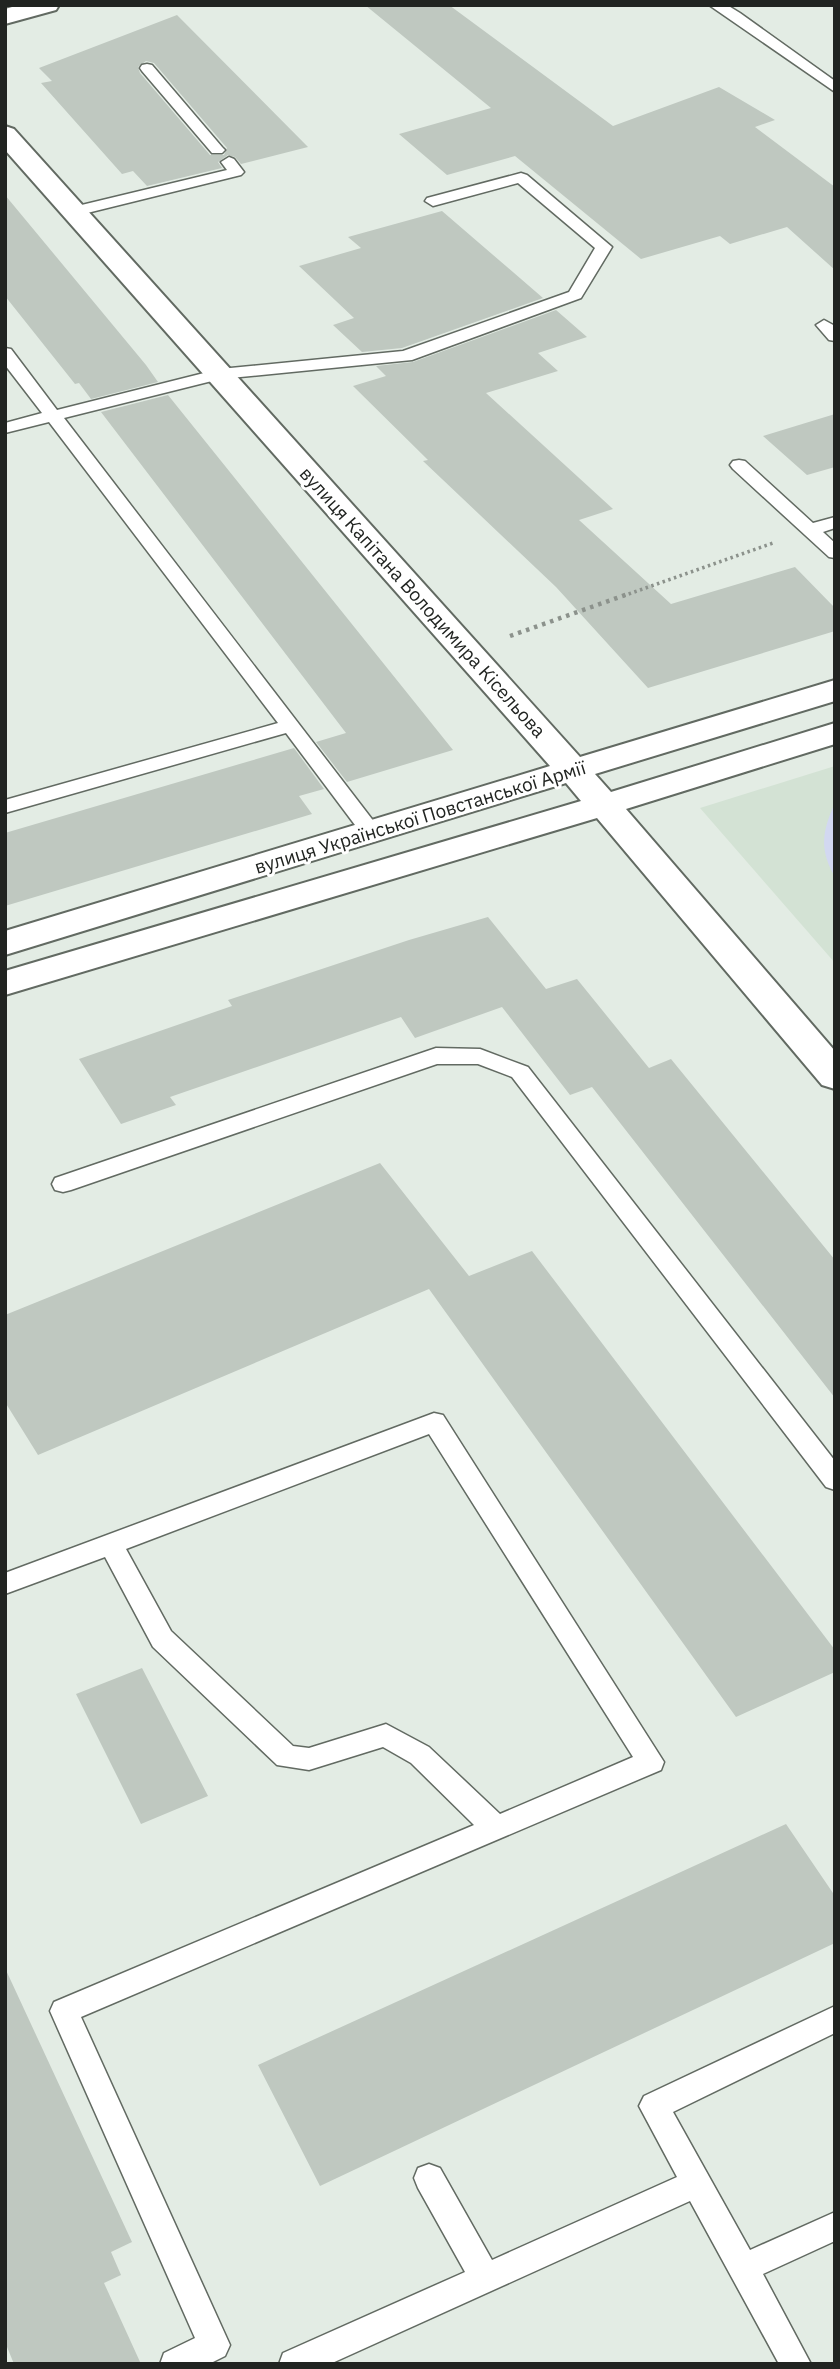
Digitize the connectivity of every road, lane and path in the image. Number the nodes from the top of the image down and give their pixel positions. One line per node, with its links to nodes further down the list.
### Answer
1 (47, 5): 3 (street)
2 (716, 5): 5 (lane)
3 (5, 18)
4 (147, 68): 7 (lane)
5 (835, 88)
6 (5, 134): 10 (street, вулиця Капітана Володимира Кісельова)
7 (218, 150)
8 (229, 162): 10 (lane)
9 (433, 201): 14 (lane)
10 (75, 211): 14 (street, вулиця Капітана Володимира Кісельова)
11 (835, 323): 12 (lane)
12 (835, 336)
13 (5, 353): 15 (lane)
14 (220, 374): 15 (lane); 25 (street, вулиця Капітана Володимира Кісельова)
15 (54, 415): 16 (lane); 23 (lane)
16 (5, 428)
17 (739, 465): 19 (lane)
18 (835, 522): 19 (lane)
19 (810, 530): 20 (lane); 21 (path)
20 (835, 554)
21 (503, 638)
22 (835, 690): 25 (street, вулиця Української Повстанської Армії)
23 (290, 726): 27 (lane); 28 (lane)
24 (835, 733): 26 (street, вулиця Української Повстанської Армії)
25 (572, 770): 26 (street, вулиця Капітана Володимира Кісельова); 28 (street, вулиця Української Повстанської Армії)
26 (604, 805): 30 (street, вулиця Української Повстанської Армії); 31 (street, вулиця Капітана Володимира Кісельова)
27 (5, 807)
28 (371, 832): 29 (street, вулиця Української Повстанської Армії)
29 (5, 943)
30 (5, 983)
31 (835, 1076)
32 (63, 1184): 33 (lane)
33 (835, 1480)
34 (111, 1544): 35 (lane); 36 (lane); 36 (lane)
35 (5, 1584)
36 (496, 1828): 43 (lane)
37 (835, 2019): 39 (lane)
38 (429, 2178): 42 (lane)
39 (696, 2183): 41 (lane); 42 (lane)
40 (835, 2226): 41 (lane)
41 (743, 2268): 46 (lane)
42 (485, 2277): 45 (lane)
43 (218, 2354): 44 (lane)
44 (175, 2364)
45 (294, 2364)
46 (796, 2364)

